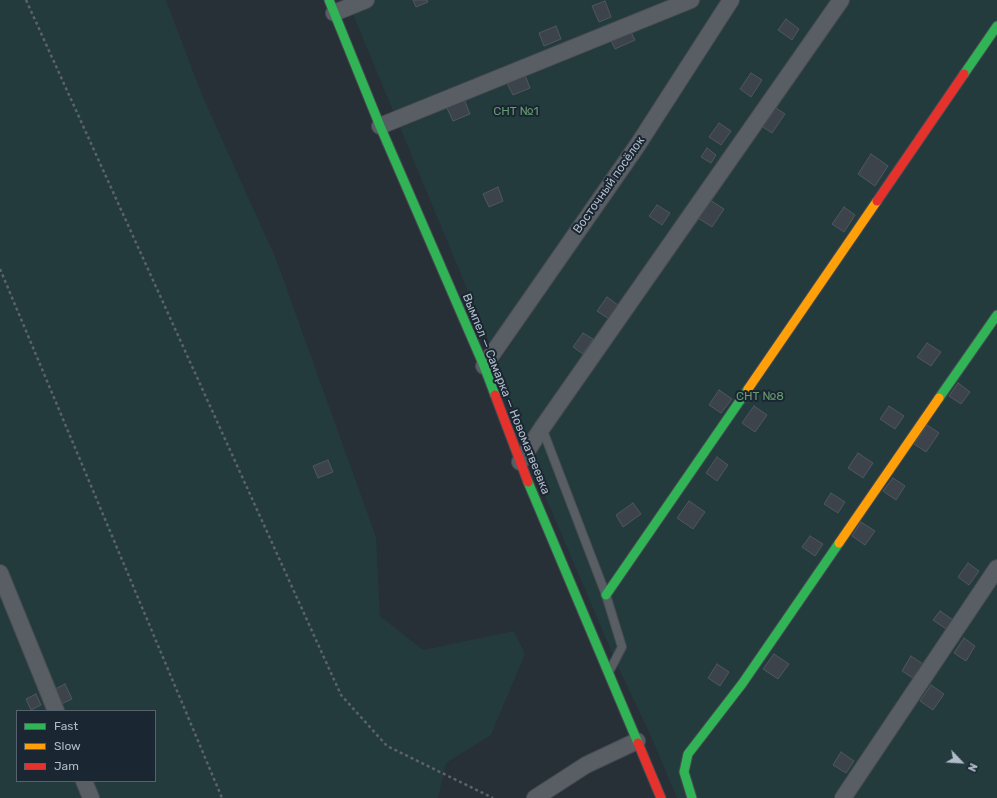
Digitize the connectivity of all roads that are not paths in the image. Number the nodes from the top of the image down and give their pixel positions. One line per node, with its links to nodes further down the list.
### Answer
1 (366, 0): 5 (street)
2 (691, 0): 7 (street)
3 (731, 0): 9 (street, Восточный посёлок)
4 (841, 0): 10 (street)
5 (332, 7): 7 (street, Вымпел — Самарка — Новоматвеевка)
6 (997, 26): 14 (street)
7 (380, 126): 9 (street, Вымпел — Самарка — Новоматвеевка)
8 (997, 315): 22 (street)
9 (484, 366): 11 (street, Вымпел — Самарка — Новоматвеевка)
10 (542, 428): 11 (street); 14 (lane)
11 (520, 462): 15 (street, Вымпел — Самарка — Новоматвеевка)
12 (997, 568): 23 (street)
13 (0, 573): 16 (street)
14 (606, 595): 15 (lane)
15 (608, 672): 17 (street, Вымпел — Самарка — Новоматвеевка)
16 (56, 710)
17 (637, 741): 20 (street); 21 (street, Вымпел — Самарка — Новоматвеевка)
18 (84, 782): 19 (street)
19 (91, 798)
20 (535, 798)
21 (661, 798)
22 (692, 798)
23 (843, 798)

